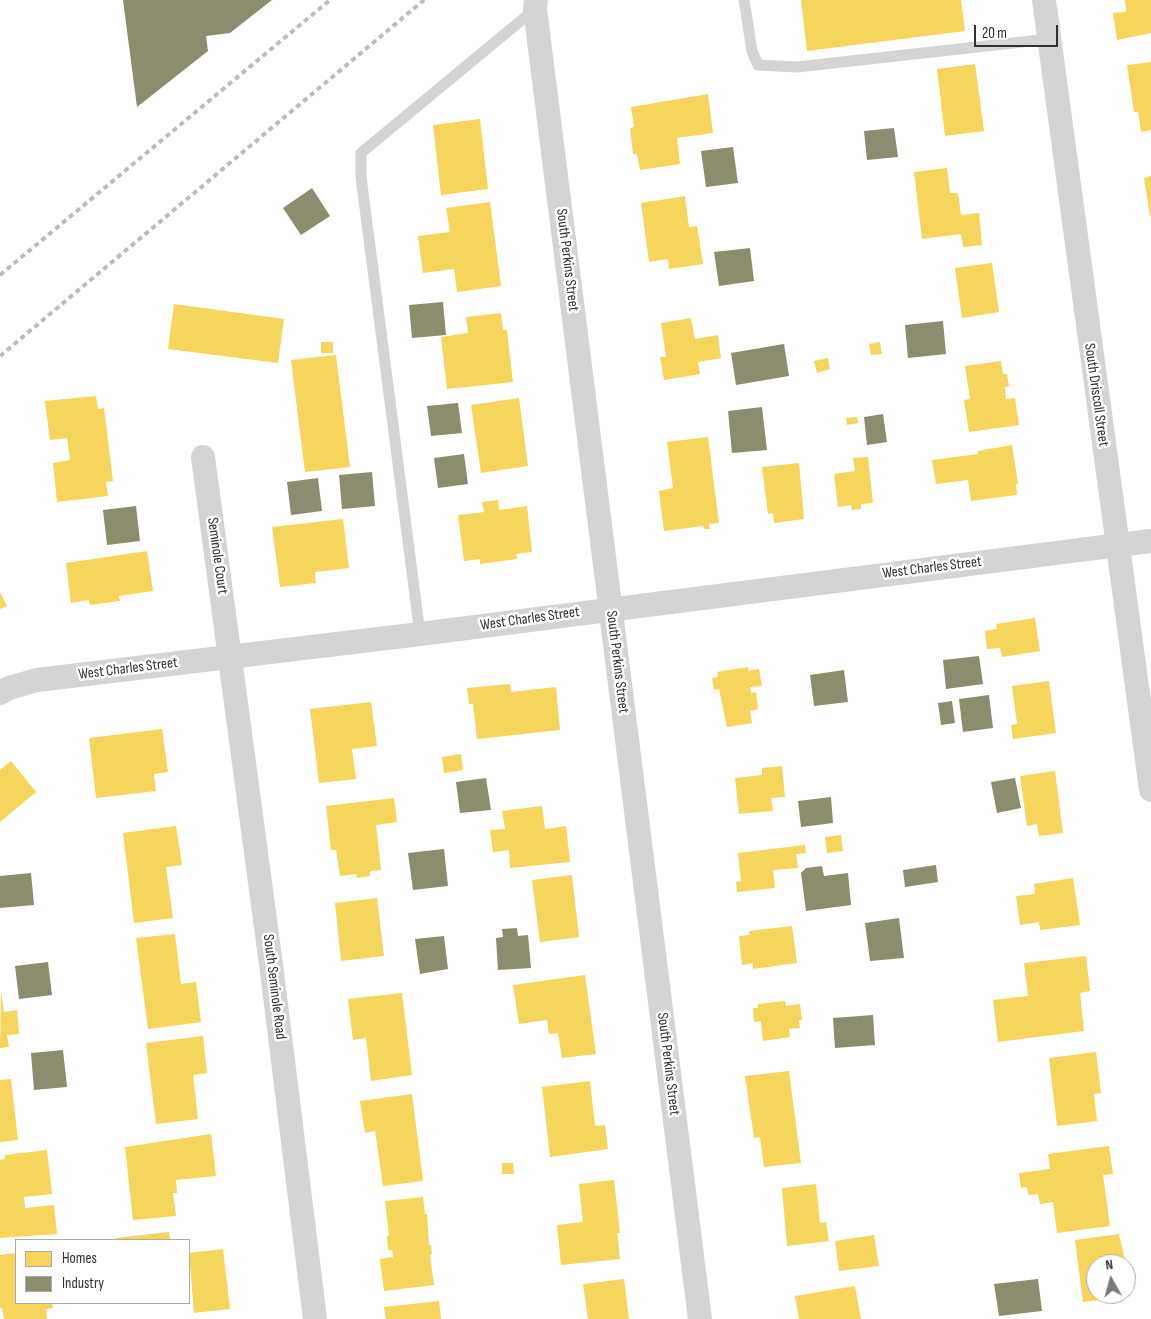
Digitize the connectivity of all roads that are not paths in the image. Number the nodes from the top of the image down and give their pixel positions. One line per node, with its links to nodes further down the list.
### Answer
1 (744, 0): 4 (lane)
2 (1044, 0): 4 (street, South Driscoll Street)
3 (534, 4): 8 (street, South Perkins Street); 9 (lane)
4 (1049, 39): 7 (street, South Driscoll Street)
5 (203, 457): 10 (street, Seminole Court)
6 (1151, 541): 7 (street, West Charles Street)
7 (1116, 545): 8 (street, West Charles Street); 12 (street, South Driscoll Street)
8 (610, 609): 9 (street, West Charles Street); 14 (street, South Perkins Street)
9 (420, 634): 10 (street, West Charles Street)
10 (230, 656): 11 (street, West Charles Street); 13 (street, South Seminole Road)
11 (0, 693)
12 (1151, 790)
13 (315, 1319)
14 (700, 1319)

